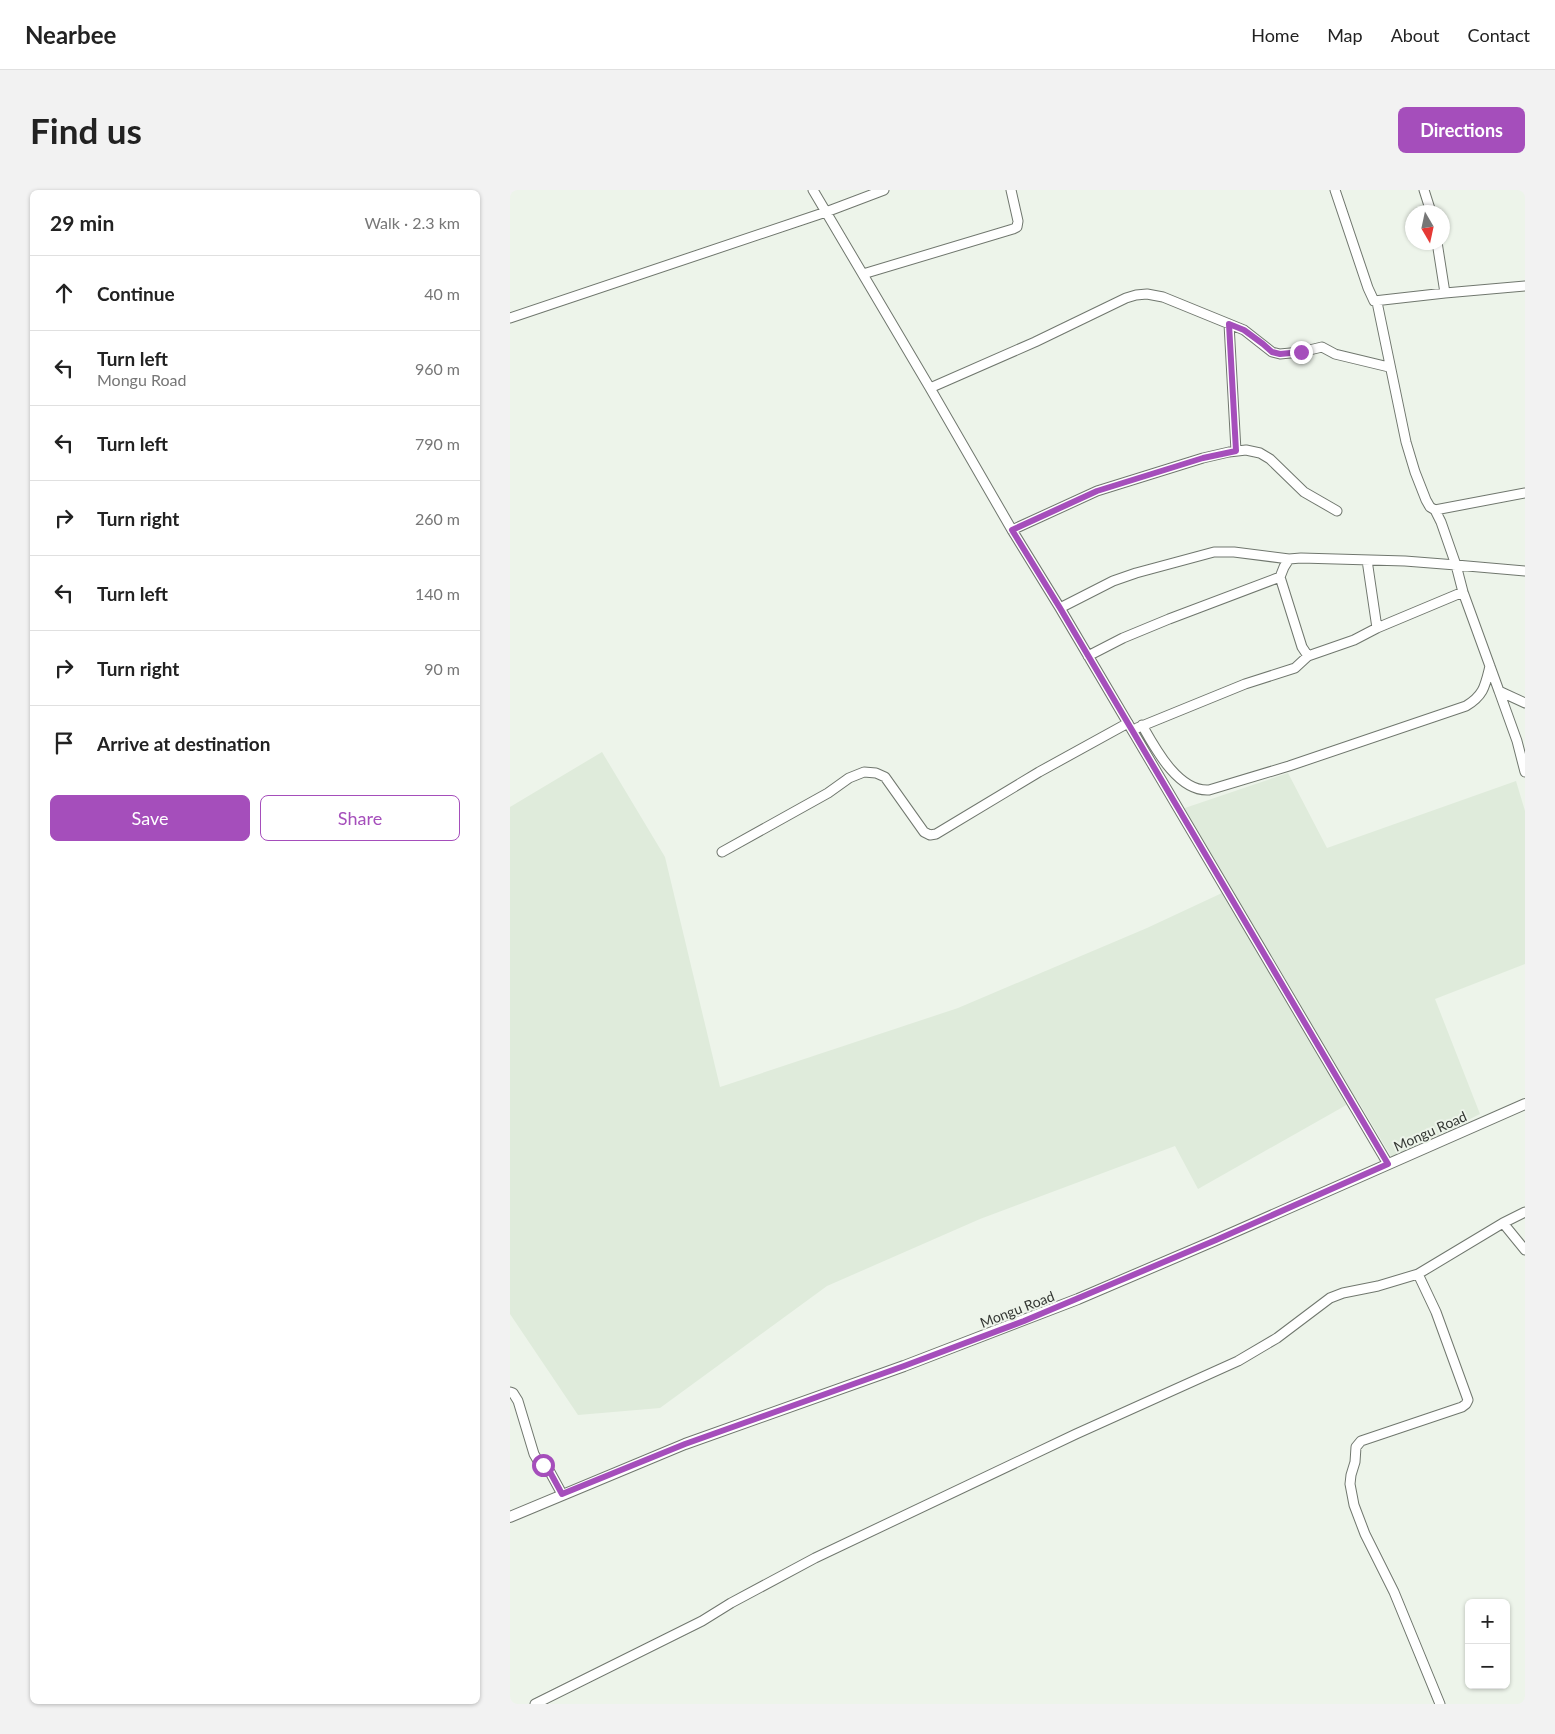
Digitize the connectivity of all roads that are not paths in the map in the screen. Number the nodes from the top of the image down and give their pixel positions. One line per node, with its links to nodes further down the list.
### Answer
1 (813, 190): 7 (street)
2 (884, 190): 7 (street)
3 (1010, 190): 9 (street)
4 (1335, 190): 12 (street)
5 (1424, 190): 6 (street)
6 (1429, 205)
7 (826, 212): 9 (street); 13 (street)
8 (1438, 250): 11 (street)
9 (863, 274): 16 (street)
10 (1525, 286): 11 (street)
11 (1444, 293): 12 (street)
12 (1376, 302): 15 (street)
13 (510, 318)
14 (1229, 324): 15 (street); 16 (street); 17 (street)
15 (1389, 367): 19 (street)
16 (930, 388): 21 (street)
17 (1236, 451): 20 (street); 21 (street)
18 (1525, 494): 19 (street)
19 (1435, 510): 24 (street)
20 (1337, 512)
21 (1012, 530): 28 (street)
22 (1289, 559): 23 (street); 26 (street); 28 (street)
23 (1367, 560): 24 (street); 29 (street)
24 (1456, 566): 25 (street); 27 (street)
25 (1525, 571)
26 (1280, 577): 30 (street); 31 (street)
27 (1463, 592): 29 (street); 32 (street)
28 (1060, 608): 30 (street)
29 (1377, 628): 31 (street)
30 (1088, 656): 36 (street)
31 (1308, 656): 35 (street)
32 (1490, 665): 33 (street); 35 (street)
33 (1499, 692): 34 (street); 37 (street)
34 (1525, 703)
35 (1142, 725): 36 (street)
36 (1130, 726): 38 (street); 40 (street)
37 (1525, 772)
38 (722, 852)
39 (1525, 1104): 40 (main road, Mongu Road)
40 (1388, 1164): 46 (main road, Mongu Road)
41 (1525, 1212): 42 (street)
42 (1503, 1223): 43 (street); 44 (street)
43 (1525, 1250)
44 (1418, 1274): 48 (street); 49 (street)
45 (510, 1392): 46 (street)
46 (562, 1494): 47 (main road, Mongu Road)
47 (510, 1517)
48 (535, 1704)
49 (1440, 1704)

